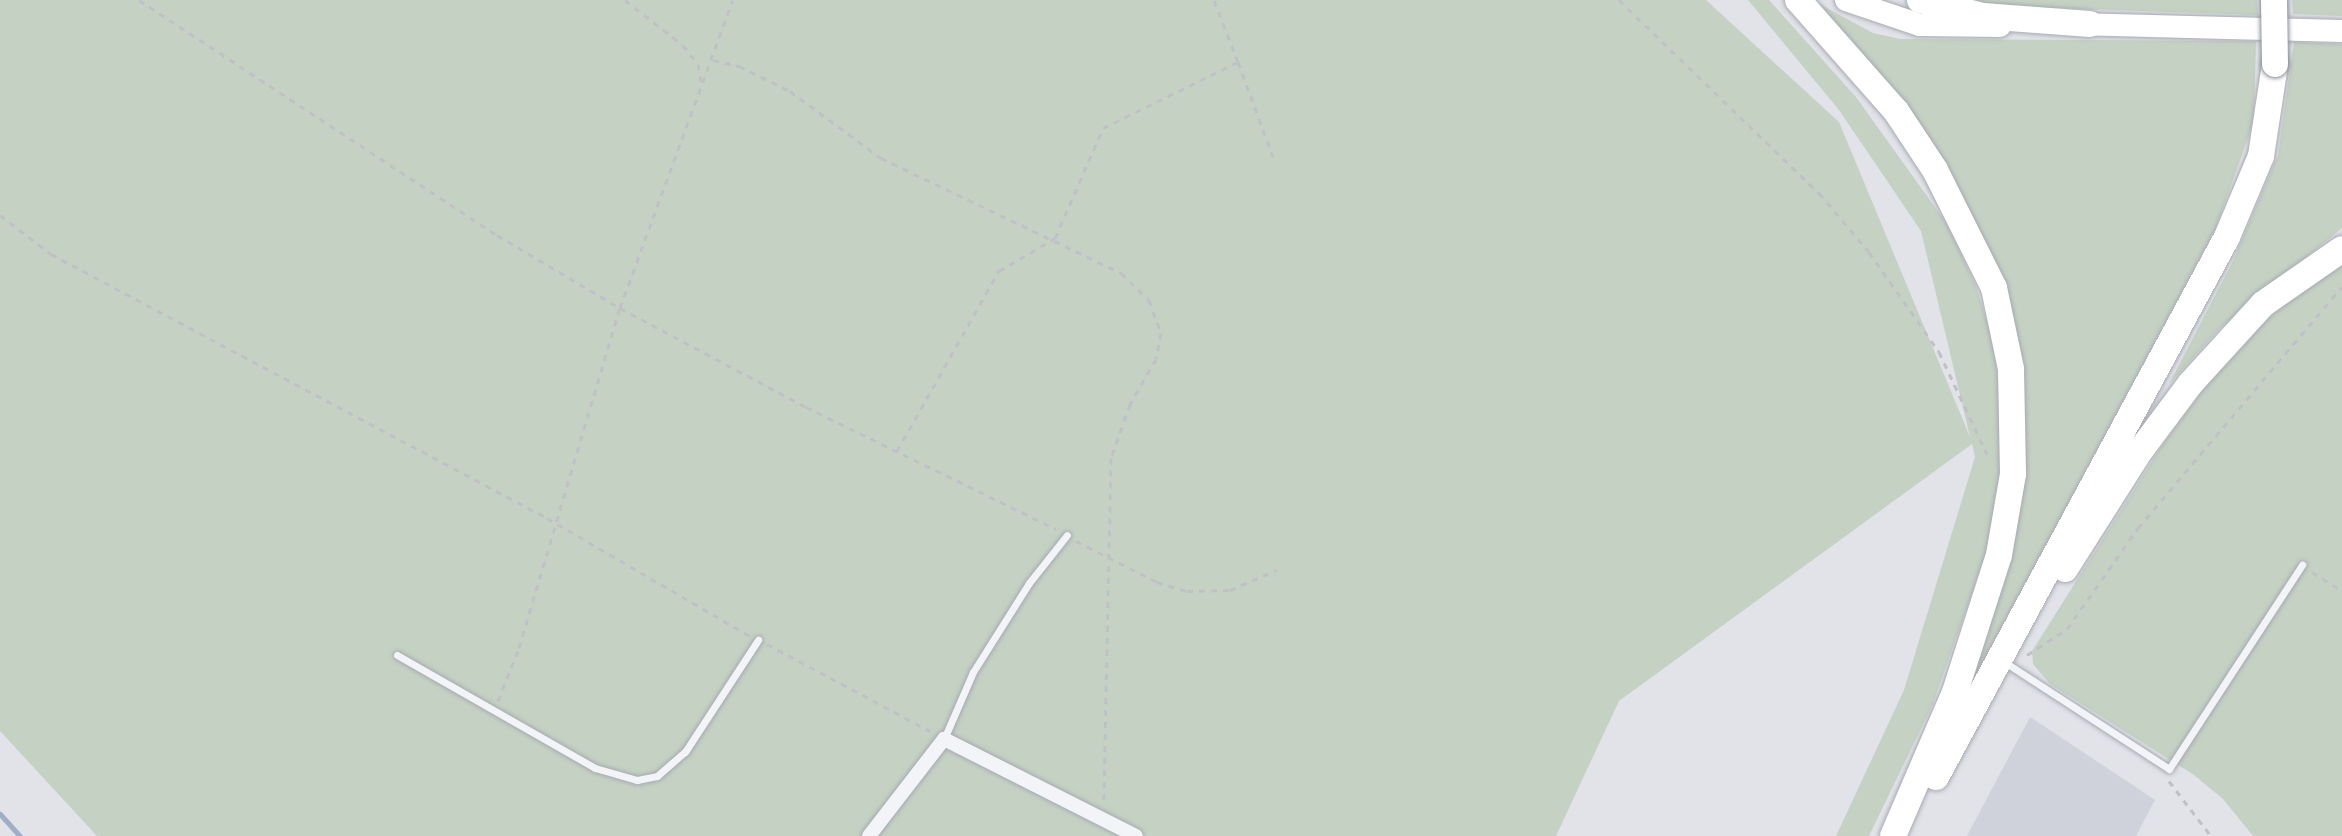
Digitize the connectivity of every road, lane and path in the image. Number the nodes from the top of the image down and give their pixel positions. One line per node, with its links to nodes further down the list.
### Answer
1 (139, 0): 20 (path)
2 (625, 0): 14 (path)
3 (733, 0): 12 (path)
4 (1214, 0): 13 (path)
5 (1619, 0): 22 (path)
6 (1798, 0): 38 (highway)
7 (1846, 0): 10 (main road)
8 (1920, 0): 10 (highway)
9 (2274, 0): 31 (highway, bridge)
10 (2090, 24): 11 (main road)
11 (2342, 31)
12 (713, 60): 14 (path); 17 (path)
13 (1238, 62): 15 (path); 17 (path)
14 (701, 83): 20 (path)
15 (1273, 157)
16 (0, 215): 23 (path)
17 (1055, 238): 21 (path); 25 (path)
18 (2342, 249): 31 (highway)
19 (2342, 287): 31 (path)
20 (620, 308): 21 (path); 23 (path)
21 (897, 451): 24 (path)
22 (1987, 454)
23 (554, 521): 32 (path)
24 (1067, 535): 25 (path); 33 (lane)
25 (1108, 560): 27 (path); 35 (path)
26 (2302, 565): 28 (path); 34 (lane)
27 (1277, 570)
28 (2342, 591)
29 (758, 640): 32 (lane)
30 (397, 655): 32 (lane)
31 (2006, 664): 34 (lane); 39 (highway)
32 (493, 710)
33 (944, 739): 35 (street); 36 (street)
34 (2166, 769): 40 (path)
35 (1107, 821): 37 (street)
36 (869, 836)
37 (1136, 836)
38 (1893, 836)
39 (1903, 836)
40 (2211, 836)

